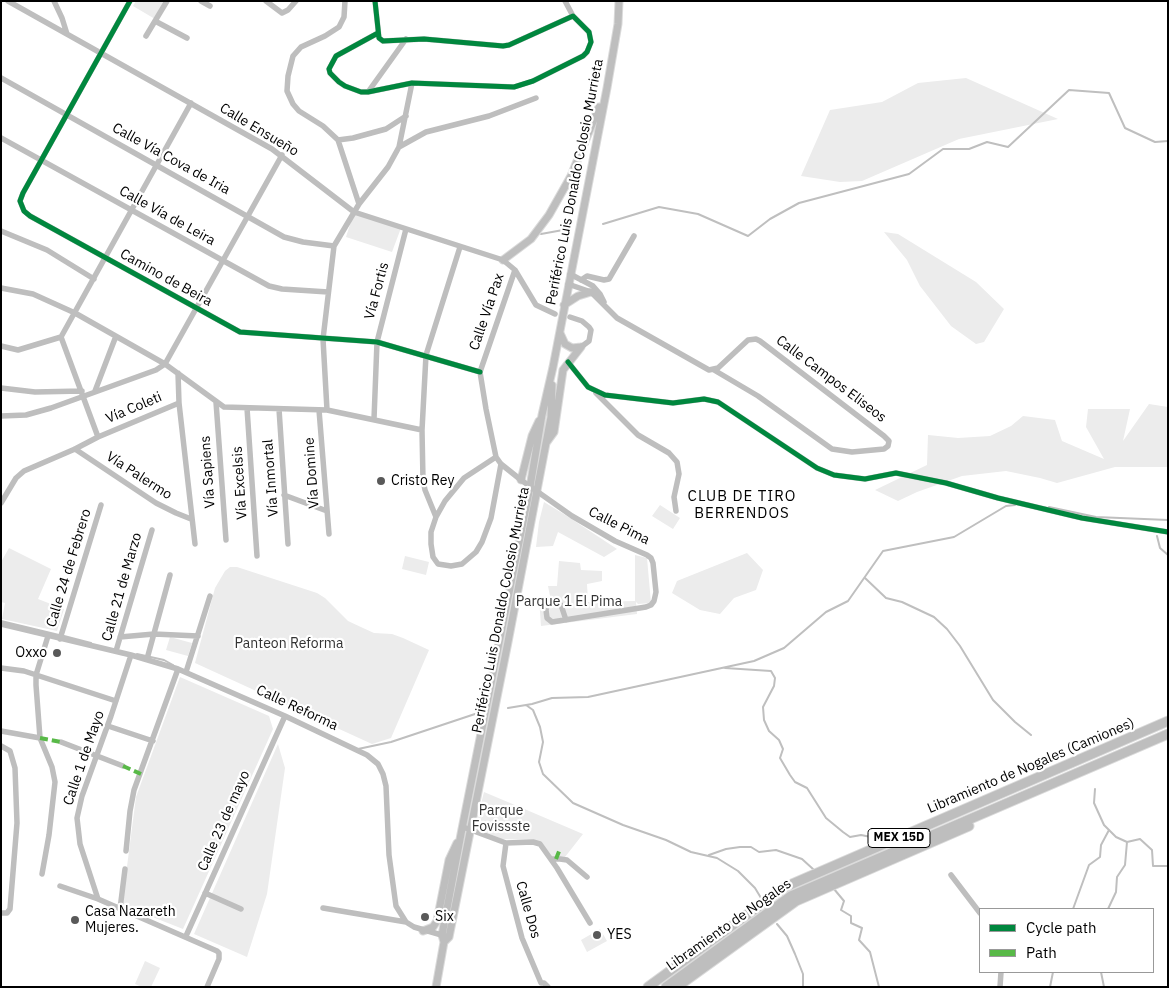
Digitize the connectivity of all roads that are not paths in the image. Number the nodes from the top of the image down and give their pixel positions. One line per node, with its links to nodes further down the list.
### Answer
1 (8, 1): 16 (street, Calle Ensueño)
2 (54, 1): 16 (street)
3 (130, 1): 20 (street, Camino de Beira)
4 (167, 1): 14 (street)
5 (201, 1): 12 (street)
6 (266, 1): 7 (street)
7 (296, 1)
8 (345, 1): 30 (street)
9 (375, 1): 15 (street)
10 (565, 1): 13 (street)
11 (619, 1): 23 (main road, Periférico Luis Donaldo Colosio Murrieta)
12 (210, 6)
13 (573, 16): 19 (street); 22 (street)
14 (155, 21): 17 (street); 18 (street)
15 (378, 33): 19 (street); 24 (street)
16 (67, 34): 20 (street, Calle Ensueño)
17 (146, 36)
18 (188, 38)
19 (406, 39): 24 (street)
20 (100, 52): 26 (street, Calle Ensueño); 27 (street, Camino de Beira)
21 (1, 78): 27 (street, Calle Vía Cova de Iria)
22 (412, 83): 24 (street); 28 (street)
23 (607, 88): 45 (main road); 48 (main road, Periférico Luis Donaldo Colosio Murrieta)
24 (368, 92)
25 (536, 98): 31 (street)
26 (191, 104): 32 (street, Calle Ensueño); 34 (street)
27 (66, 115): 33 (street, Camino de Beira); 34 (street, Calle Vía Cova de Iria)
28 (406, 116): 30 (street); 31 (street)
29 (1, 138): 33 (street, Calle Vía de Leira)
30 (338, 140): 35 (street)
31 (399, 147): 35 (street)
32 (282, 155): 37 (street, Calle Ensueño); 38 (street)
33 (41, 160): 36 (street, Calle Vía de Leira); 44 (street, Camino de Beira)
34 (156, 164): 36 (street); 38 (street, Calle Vía Cova de Iria)
35 (359, 204): 37 (street)
36 (130, 211): 44 (street); 46 (street, Calle Vía de Leira)
37 (354, 212): 39 (street, Calle Ensueño); 42 (street)
38 (248, 216): 42 (street, Calle Vía Cova de Iria); 46 (street)
39 (406, 229): 43 (street, Calle Ensueño); 64 (street, Vía Fortis)
40 (1, 231): 49 (street)
41 (634, 236): 50 (street)
42 (334, 246): 53 (street)
43 (460, 247): 45 (street, Calle Ensueño); 67 (street)
44 (106, 257): 49 (street); 56 (street, Camino de Beira)
45 (503, 260): 47 (street)
46 (223, 261): 53 (street, Calle Vía de Leira); 56 (street)
47 (515, 270): 58 (street); 72 (street, Calle Vía Pax)
48 (570, 274): 50 (street); 51 (main road, Periférico Luis Donaldo Colosio Murrieta)
49 (94, 279): 57 (street)
50 (581, 280): 54 (street)
51 (568, 284): 54 (street); 55 (main road, Periférico Luis Donaldo Colosio Murrieta)
52 (1, 288): 57 (street)
53 (328, 292): 63 (street)
54 (596, 294): 55 (main road); 71 (street, Calle Campos Eliseos)
55 (564, 305): 60 (main road, Periférico Luis Donaldo Colosio Murrieta)
56 (197, 308): 63 (street, Camino de Beira); 69 (street)
57 (74, 314): 61 (street); 62 (street)
58 (555, 314)
59 (570, 317): 66 (street)
60 (560, 333): 66 (main road); 70 (main road, Periférico Luis Donaldo Colosio Murrieta)
61 (116, 336): 69 (street); 75 (street)
62 (61, 337): 65 (street); 77 (street)
63 (323, 339): 64 (street, Camino de Beira); 83 (street)
64 (377, 342): 67 (street, Camino de Beira); 87 (street, Vía Fortis)
65 (1, 346)
66 (581, 347): 68 (main road)
67 (426, 355): 72 (street, Camino de Beira); 88 (street)
68 (568, 362): 76 (street); 90 (main road)
69 (165, 364): 73 (street); 75 (street)
70 (553, 367): 84 (main road, Periférico Luis Donaldo Colosio Murrieta); 86 (main road, Periférico Luis Donaldo Colosio Murrieta)
71 (714, 370): 71 (street, Calle Campos Eliseos)
72 (480, 372): 92 (street, Calle Vía Pax)
73 (178, 373): 78 (street); 79 (street)
74 (1, 388): 77 (street)
75 (96, 391): 77 (street)
76 (594, 391): 101 (street); 105 (street)
77 (83, 393): 85 (street); 89 (street)
78 (216, 402): 80 (street); 107 (street, Vía Sapiens)
79 (179, 403): 89 (street, Vía Coleti); 103 (street)
80 (247, 408): 81 (street); 110 (street, Vía Excelsis)
81 (279, 409): 82 (street); 97 (street, Vía Inmortal)
82 (319, 410): 83 (street); 100 (street, Vía Domine)
83 (327, 410): 87 (street)
84 (542, 415): 86 (main road); 94 (main road); 95 (main road, Periférico Luis Donaldo Colosio Murrieta)
85 (1, 416)
86 (551, 417): 90 (main road, Periférico Luis Donaldo Colosio Murrieta)
87 (374, 419): 88 (street)
88 (422, 430): 102 (street)
89 (98, 437): 91 (street, Vía Coleti)
90 (546, 444): 96 (main road, Periférico Luis Donaldo Colosio Murrieta)
91 (76, 449): 98 (street, Vía Coleti); 103 (street, Vía Palermo)
92 (496, 457): 93 (street, Calle Vía Pax); 102 (street)
93 (501, 464): 94 (street, Calle Vía Pax); 102 (street)
94 (521, 480): 95 (street, Calle Vía Pax)
95 (530, 487): 96 (street, Calle Vía Pax); 141 (main road, Periférico Luis Donaldo Colosio Murrieta)
96 (537, 492): 113 (street, Calle Pima); 141 (main road, Periférico Luis Donaldo Colosio Murrieta)
97 (284, 496): 100 (street); 109 (street, Vía Inmortal)
98 (1, 503)
99 (102, 505): 119 (street, Calle 24 de Febrero)
100 (327, 511): 106 (street, Vía Domine)
101 (676, 511)
102 (436, 517)
103 (192, 519): 108 (street)
104 (152, 530): 117 (street, Calle 21 de Marzo)
105 (1168, 532)
106 (329, 534)
107 (226, 540)
108 (195, 544)
109 (288, 544)
110 (257, 556)
111 (170, 575): 115 (street)
112 (210, 596): 118 (street)
113 (566, 620)
114 (1, 624): 116 (street, Calle Reforma)
115 (154, 634): 117 (street); 118 (street); 122 (street)
116 (48, 636): 119 (street, Calle Reforma); 126 (street, Calle 24 de Febrero)
117 (120, 636): 120 (street, Calle 21 de Marzo)
118 (198, 636): 125 (street)
119 (60, 639): 120 (street, Calle Reforma)
120 (116, 651): 121 (street, Calle Reforma)
121 (131, 655): 122 (street, Calle Reforma); 127 (street, Calle 1 de Mayo)
122 (148, 659): 124 (street, Calle Reforma)
123 (1, 668): 126 (street)
124 (178, 669): 125 (street, Calle Reforma); 136 (street)
125 (186, 672): 128 (street, Calle Reforma)
126 (36, 675): 127 (street); 134 (street, Calle 24 de Febrero)
127 (116, 701): 130 (street, Calle 1 de Mayo)
128 (285, 716): 150 (street, Calle 23 de mayo); 157 (street, Calle Reforma)
129 (1168, 721): 167 (highway, Libramiento de Nogales (Camiones) / MEX 15D)
130 (108, 726): 136 (street); 139 (street, Calle 1 de Mayo)
131 (1168, 726): 168 (highway, MEX 15D)
132 (1, 731): 134 (street)
133 (1168, 734): 169 (highway, Libramiento de Nogales / MEX 15D)
134 (40, 738): 146 (street, Calle 24 de Febrero)
135 (1168, 740): 170 (highway, Libramiento de Nogales / MEX 15D)
136 (153, 741): 143 (street)
137 (61, 742): 139 (street)
138 (1, 746): 156 (street)
139 (97, 755): 140 (street); 151 (street, Calle 1 de Mayo)
140 (123, 766)
141 (465, 830): 142 (street); 159 (main road); 161 (main road, Periférico Luis Donaldo Colosio Murrieta)
142 (506, 843): 144 (street); 163 (street, Calle Dos)
143 (126, 851)
144 (551, 859): 148 (street); 158 (street)
145 (125, 869): 153 (street)
146 (42, 874)
147 (951, 874): 155 (street)
148 (587, 877)
149 (60, 886): 151 (street)
150 (205, 893): 154 (street); 160 (street, Calle 23 de mayo)
151 (98, 900): 153 (street)
152 (323, 908): 157 (street)
153 (120, 909): 160 (street)
154 (241, 909)
155 (979, 911)
156 (4, 913)
157 (406, 922): 159 (street)
158 (590, 923)
159 (423, 931): 161 (street)
160 (186, 936): 164 (street)
161 (445, 938): 165 (main road, Periférico Luis Donaldo Colosio Murrieta)
162 (1001, 973): 171 (street)
163 (539, 985): 166 (street, Calle Dos)
164 (207, 987)
165 (436, 987)
166 (548, 987)
167 (648, 987)
168 (654, 987)
169 (666, 987)
170 (677, 987)
171 (1000, 987)

